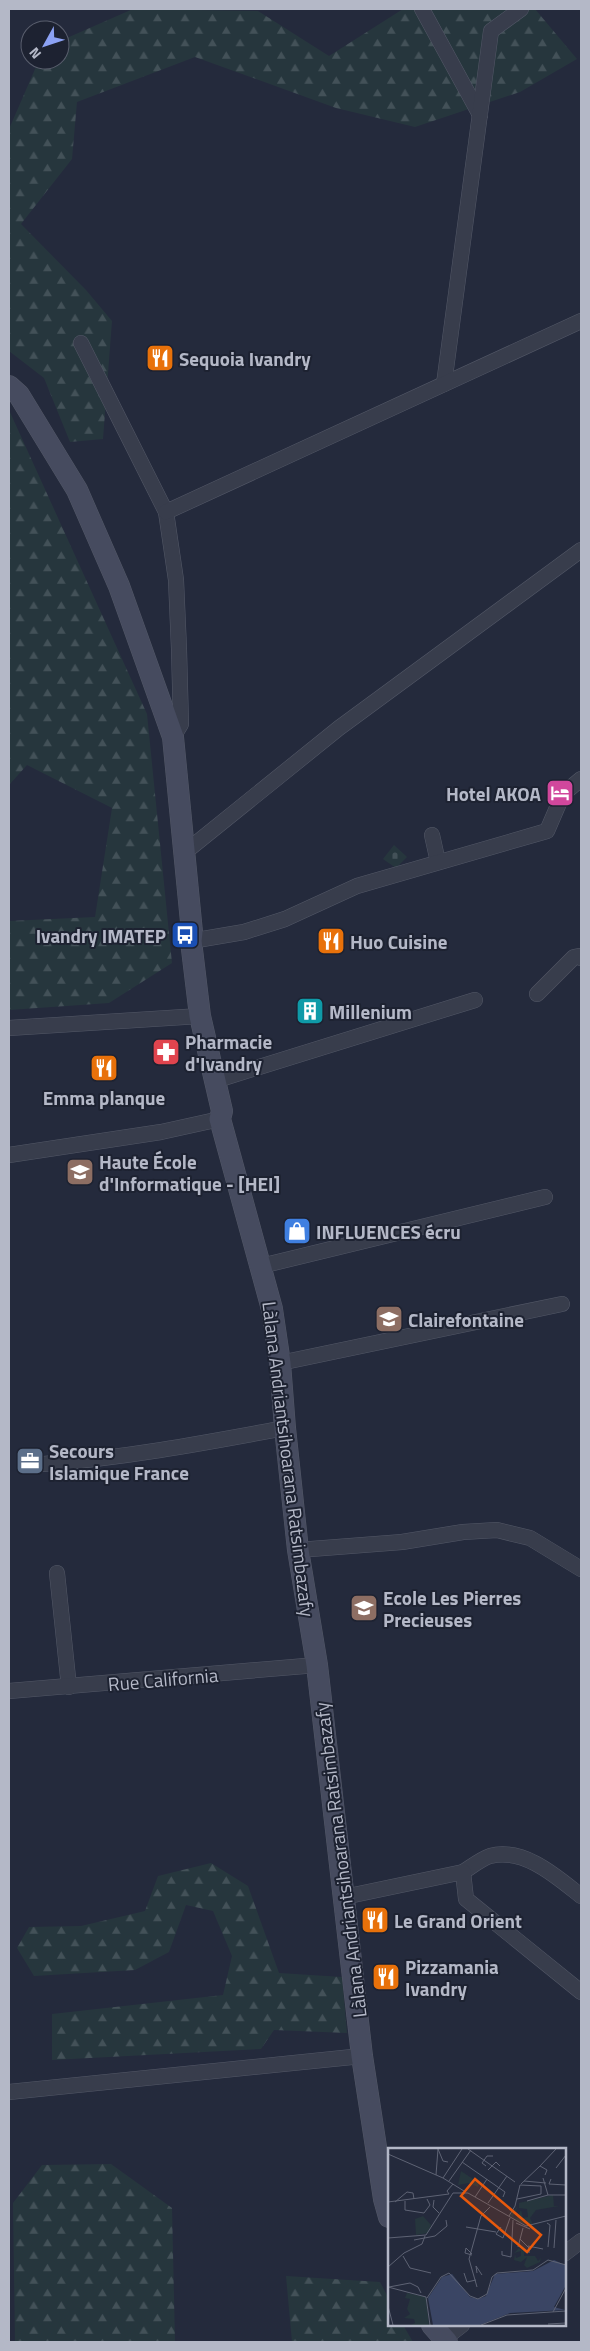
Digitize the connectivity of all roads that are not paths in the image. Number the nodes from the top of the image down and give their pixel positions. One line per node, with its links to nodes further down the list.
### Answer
1 (422, 9): 3 (street)
2 (521, 9): 3 (street)
3 (480, 115): 6 (street)
4 (581, 320): 6 (street)
5 (81, 343): 8 (street)
6 (444, 384): 8 (street)
7 (9, 386): 10 (main road, Làlana Andriantsihoarana Ratsimbazafy)
8 (166, 512): 10 (street)
9 (581, 550): 13 (street)
10 (173, 737): 13 (main road, Làlana Andriantsihoarana Ratsimbazafy)
11 (581, 779): 14 (street)
12 (432, 835): 14 (street)
13 (184, 853): 15 (main road, Làlana Andriantsihoarana Ratsimbazafy)
14 (438, 862): 15 (street)
15 (191, 942): 19 (main road, Làlana Andriantsihoarana Ratsimbazafy)
16 (581, 958): 17 (street)
17 (537, 994)
18 (475, 1000): 21 (street)
19 (200, 1016): 20 (street); 21 (main road, Làlana Andriantsihoarana Ratsimbazafy)
20 (9, 1028)
21 (214, 1081): 22 (main road, Làlana Andriantsihoarana Ratsimbazafy)
22 (220, 1119): 23 (street); 25 (main road, Làlana Andriantsihoarana Ratsimbazafy)
23 (9, 1155)
24 (545, 1197): 25 (street)
25 (261, 1266): 27 (main road, Làlana Andriantsihoarana Ratsimbazafy)
26 (562, 1304): 27 (street)
27 (280, 1363): 28 (main road, Làlana Andriantsihoarana Ratsimbazafy)
28 (284, 1428): 29 (street); 30 (main road, Làlana Andriantsihoarana Ratsimbazafy)
29 (43, 1464)
30 (298, 1550): 31 (street); 33 (main road, Làlana Andriantsihoarana Ratsimbazafy)
31 (581, 1569)
32 (57, 1573): 34 (street)
33 (317, 1665): 34 (street, Rue California); 38 (main road, Làlana Andriantsihoarana Ratsimbazafy)
34 (69, 1687): 35 (street, Rue California)
35 (9, 1691)
36 (463, 1872): 37 (street); 38 (street); 39 (street)
37 (581, 1896)
38 (344, 1897): 40 (main road, Làlana Andriantsihoarana Ratsimbazafy)
39 (581, 1992)
40 (362, 2056): 41 (street); 42 (main road, Làlana Andriantsihoarana Ratsimbazafy)
41 (9, 2092)
42 (388, 2213)
43 (581, 2242): 44 (street)
44 (565, 2253)
45 (460, 2326): 46 (street)
46 (441, 2335)

